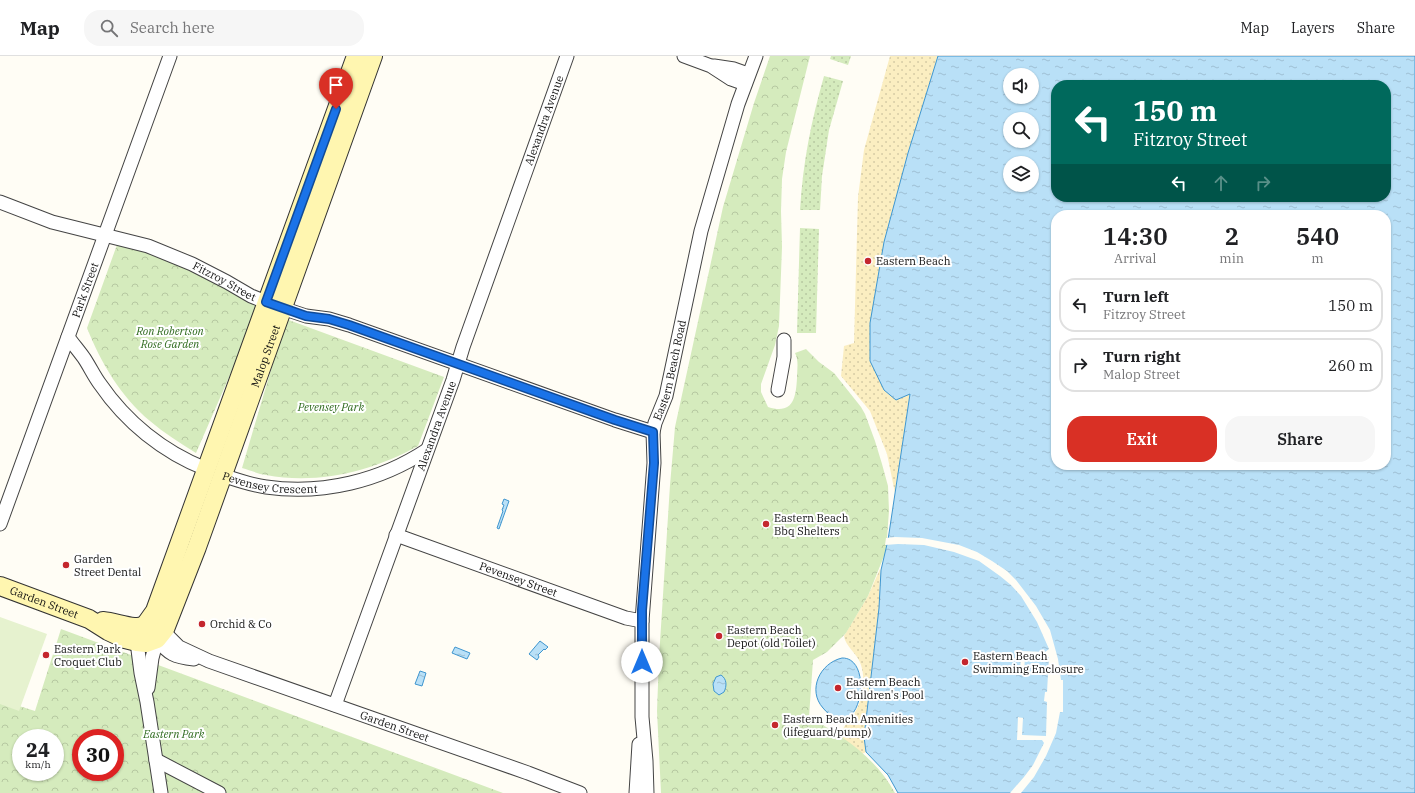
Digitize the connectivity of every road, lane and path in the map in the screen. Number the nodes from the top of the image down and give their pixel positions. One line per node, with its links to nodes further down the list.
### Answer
1 (170, 56): 9 (street, Park Street)
2 (356, 56): 10 (street, Malop Street)
3 (373, 56): 10 (street, Malop Street)
4 (567, 56): 13 (street, Alexandra Avenue)
5 (684, 56): 7 (street)
6 (756, 56): 7 (street, Eastern Beach Road)
7 (746, 79): 15 (street, Eastern Beach Road)
8 (0, 202): 9 (street, Fitzroy Street)
9 (105, 234): 10 (street, Fitzroy Street); 11 (street, Park Street)
10 (274, 305): 13 (street, Fitzroy Street); 17 (street, Malop Street)
11 (68, 336): 17 (street, Pevensey Crescent); 18 (street, Park Street)
12 (784, 340): 14 (street)
13 (458, 364): 15 (street, Fitzroy Street); 16 (street, Alexandra Avenue)
14 (778, 390)
15 (653, 432): 24 (street, Eastern Beach Road)
16 (427, 450): 17 (street, Pevensey Crescent); 19 (street, Alexandra Avenue)
17 (214, 472): 20 (street, Malop Street); 21 (street, Malop Street)
18 (0, 524)
19 (396, 535): 24 (street, Pevensey Street); 28 (street, Alexandra Avenue)
20 (181, 539): 21 (street); 25 (street, Malop Street)
21 (197, 545): 25 (street, Malop Street)
22 (0, 586): 23 (street, Garden Street)
23 (89, 619): 25 (street, Garden Street); 26 (street, Garden Street)
24 (642, 621): 29 (street, Eastern Beach Road)
25 (155, 632): 26 (street, Garden Street); 27 (street); 28 (street, Garden Street)
26 (137, 642): 27 (street)
27 (147, 702): 30 (street)
28 (335, 705): 33 (street, Garden Street)
29 (642, 717): 34 (street, Eastern Beach Road); 35 (street, Eastern Beach Road)
30 (156, 760): 31 (street); 32 (street)
31 (161, 793)
32 (219, 793)
33 (580, 793)
34 (636, 793)
35 (647, 793)

